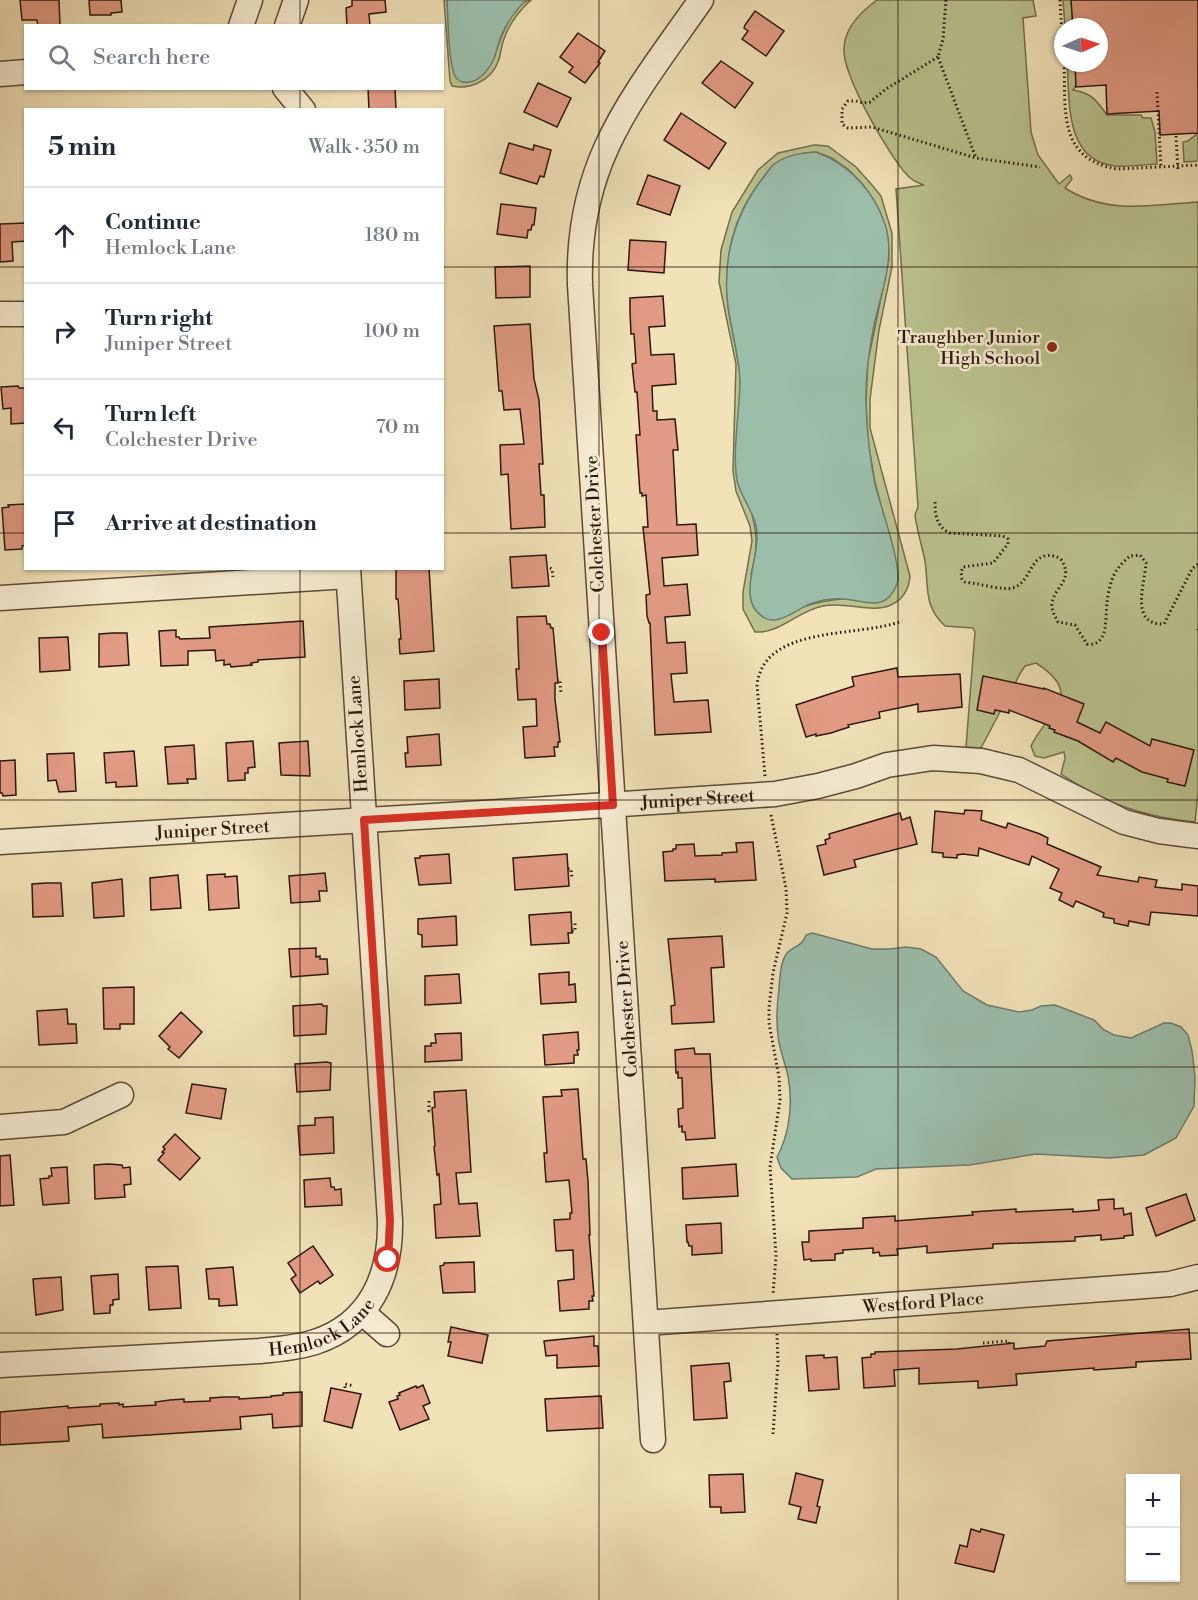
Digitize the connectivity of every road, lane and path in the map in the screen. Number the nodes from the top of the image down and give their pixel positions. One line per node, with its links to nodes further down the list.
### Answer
1 (250, 0): 7 (street)
2 (296, 0): 8 (street)
3 (701, 0): 34 (street, Colchester Drive)
4 (946, 0): 9 (path)
5 (1060, 0): 6 (path)
6 (1059, 18)
7 (242, 24)
8 (288, 24)
9 (938, 57): 17 (path); 17 (path)
10 (24, 72): 12 (street)
11 (1065, 72): 20 (path)
12 (0, 74)
13 (287, 90): 15 (street)
14 (1157, 92): 20 (path)
15 (301, 108)
16 (1176, 136): 21 (path)
17 (976, 158): 19 (path)
18 (1198, 165): 21 (path)
19 (1040, 167)
20 (1161, 167): 21 (path)
21 (1178, 168)
22 (0, 314): 23 (street)
23 (24, 314)
24 (935, 502): 25 (path)
25 (1198, 564)
26 (550, 568): 28 (path)
27 (348, 572): 29 (street); 36 (street, Hemlock Lane)
28 (553, 577)
29 (0, 598)
30 (902, 621): 33 (path)
31 (557, 680): 32 (path)
32 (561, 694)
33 (766, 782)
34 (613, 805): 36 (street, Juniper Street); 37 (street, Juniper Street); 50 (street, Colchester Drive)
35 (769, 807): 48 (path)
36 (364, 820): 38 (street, Juniper Street); 49 (street, Hemlock Lane)
37 (1198, 836)
38 (0, 842)
39 (568, 869): 40 (path)
40 (572, 879)
41 (575, 922): 42 (path)
42 (572, 931)
43 (121, 1095): 46 (street)
44 (429, 1101): 45 (path)
45 (433, 1111)
46 (0, 1126)
47 (1198, 1277): 50 (street, Westford Place)
48 (774, 1301)
49 (362, 1312): 52 (street); 55 (street, Hemlock Lane)
50 (646, 1323): 59 (street, Colchester Drive)
51 (776, 1326): 58 (path)
52 (387, 1334)
53 (983, 1343): 54 (path)
54 (1009, 1343)
55 (0, 1365)
56 (354, 1386): 57 (path)
57 (345, 1388)
58 (773, 1434)
59 (652, 1440)

